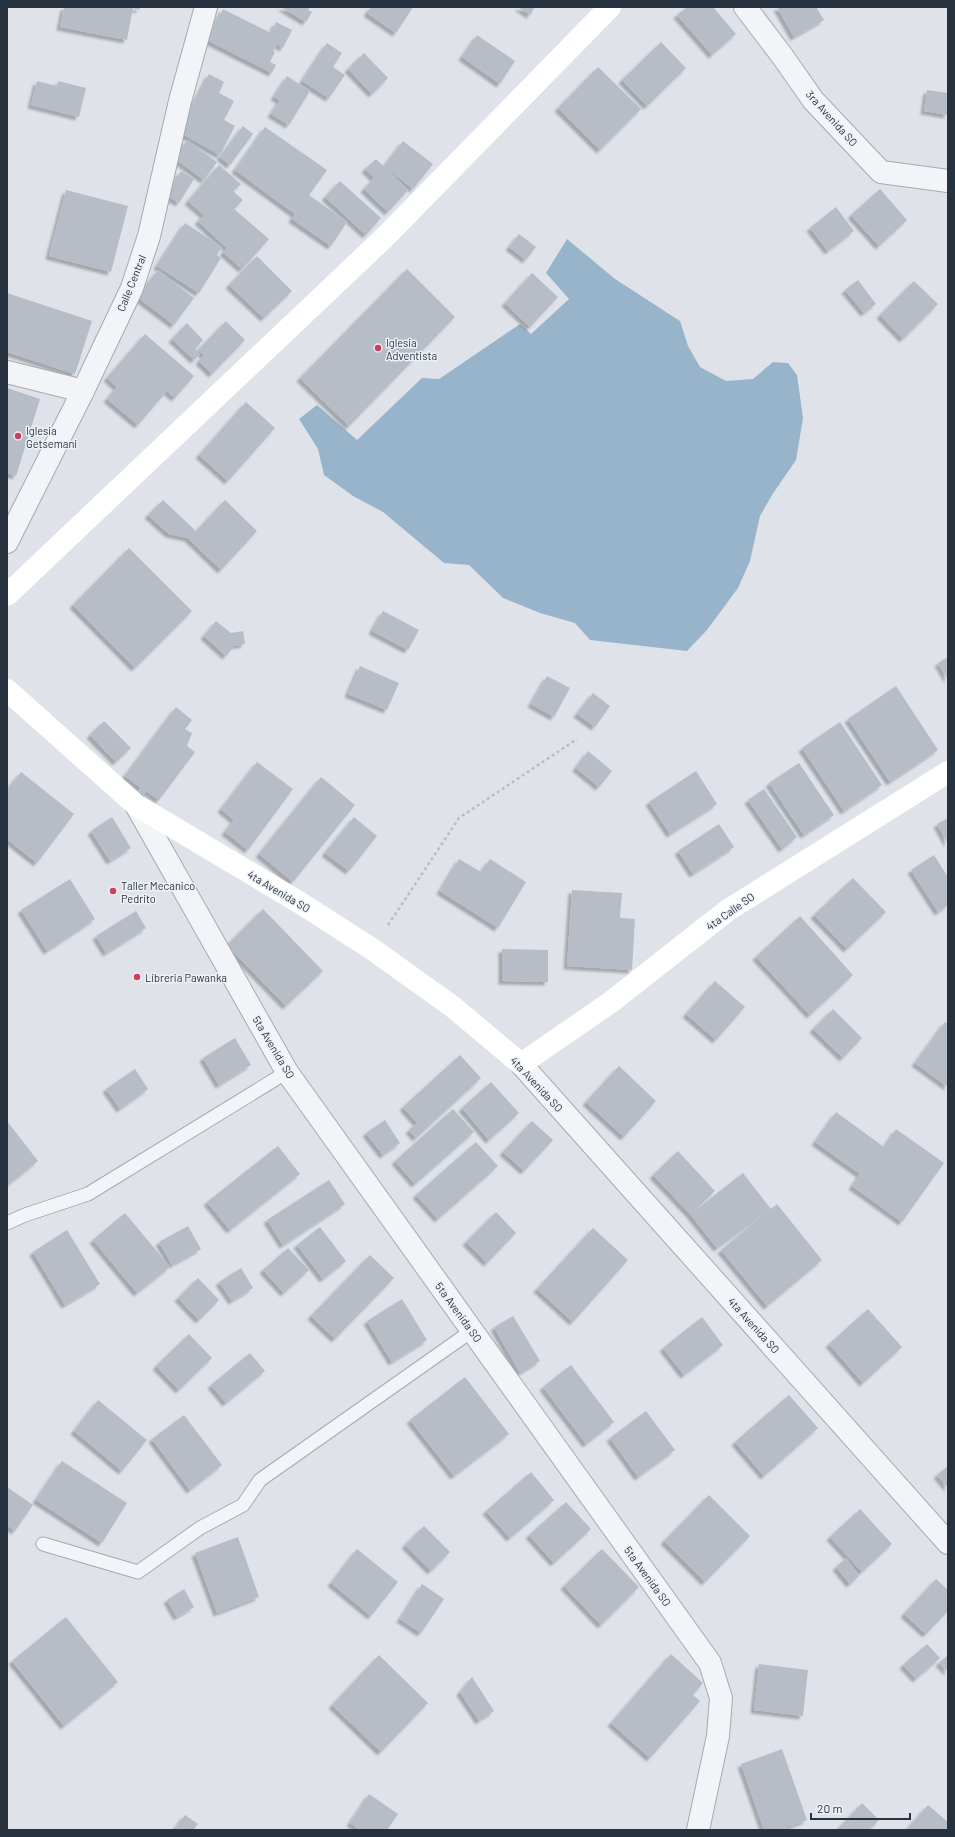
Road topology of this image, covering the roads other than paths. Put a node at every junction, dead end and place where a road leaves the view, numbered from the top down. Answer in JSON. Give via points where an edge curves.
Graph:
{"nodes":[{"id":1,"x":206,"y":7,"type":"edge"},
{"id":2,"x":610,"y":7,"type":"edge"},
{"id":3,"x":745,"y":7,"type":"edge"},
{"id":4,"x":948,"y":181,"type":"edge"},
{"id":5,"x":7,"y":372,"type":"edge"},
{"id":6,"x":83,"y":392,"type":"junction"},
{"id":7,"x":7,"y":542,"type":"edge"},
{"id":8,"x":7,"y":595,"type":"edge"},
{"id":9,"x":7,"y":690,"type":"edge"},
{"id":10,"x":948,"y":772,"type":"edge"},
{"id":11,"x":136,"y":805,"type":"junction"},
{"id":12,"x":521,"y":1064,"type":"junction"},
{"id":13,"x":287,"y":1072,"type":"junction"},
{"id":14,"x":7,"y":1223,"type":"edge"},
{"id":15,"x":473,"y":1330,"type":"junction"},
{"id":16,"x":948,"y":1543,"type":"edge"},
{"id":17,"x":42,"y":1544,"type":"dead end"},
{"id":18,"x":698,"y":1830,"type":"edge"}],
"edges":[{"from":1,"to":6,"type":"street","name":"Calle Central","via":[[180,101],[149,236],[132,288]]},
{"from":2,"to":8,"type":"street","via":[[385,237]]},
{"from":3,"to":4,"type":"street","name":"3ra Avenida SO","via":[[813,100],[881,172]]},
{"from":5,"to":6,"type":"street"},
{"from":6,"to":7,"type":"street","name":"Calle Central"},
{"from":9,"to":11,"type":"street","name":"4ta Avenida SO"},
{"from":10,"to":12,"type":"street","name":"4ta Calle SO","via":[[728,910],[611,1002]]},
{"from":11,"to":12,"type":"street","name":"4ta Avenida SO","via":[[372,949],[453,1007]]},
{"from":11,"to":13,"type":"street","name":"5ta Avenida SO"},
{"from":12,"to":16,"type":"street","name":"4ta Avenida SO"},
{"from":13,"to":14,"type":"lane","via":[[88,1194]]},
{"from":13,"to":15,"type":"street","name":"5ta Avenida SO"},
{"from":15,"to":17,"type":"lane","via":[[260,1480],[243,1505],[200,1528],[138,1572]]},
{"from":15,"to":18,"type":"street","name":"5ta Avenida SO","via":[[710,1663],[721,1698],[718,1736]]}]}
